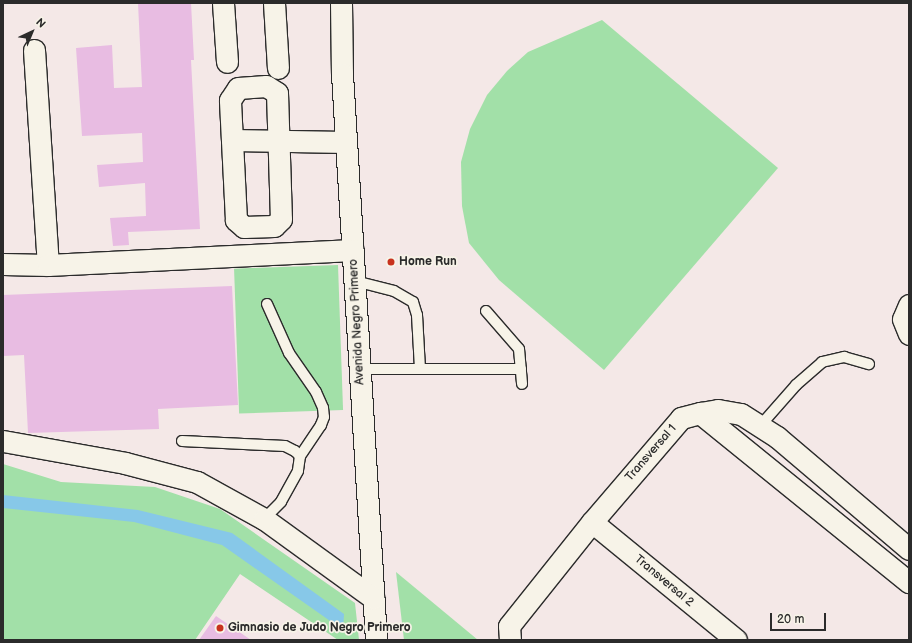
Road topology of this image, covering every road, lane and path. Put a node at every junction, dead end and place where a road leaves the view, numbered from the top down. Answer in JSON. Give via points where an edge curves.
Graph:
{"nodes":[{"id":1,"x":223,"y":3,"type":"edge"},
{"id":2,"x":274,"y":3,"type":"edge"},
{"id":3,"x":341,"y":3,"type":"edge"},
{"id":4,"x":34,"y":50,"type":"dead end"},
{"id":5,"x":228,"y":62,"type":"dead end"},
{"id":6,"x":278,"y":68,"type":"dead end"},
{"id":7,"x":232,"y":140,"type":"junction"},
{"id":8,"x":278,"y":141,"type":"junction"},
{"id":9,"x":346,"y":142,"type":"junction"},
{"id":10,"x":353,"y":250,"type":"junction"},
{"id":11,"x":3,"y":264,"type":"edge"},
{"id":12,"x":48,"y":265,"type":"junction"},
{"id":13,"x":354,"y":281,"type":"junction"},
{"id":14,"x":267,"y":304,"type":"dead end"},
{"id":15,"x":909,"y":305,"type":"edge"},
{"id":16,"x":486,"y":311,"type":"dead end"},
{"id":17,"x":909,"y":334,"type":"edge"},
{"id":18,"x":869,"y":364,"type":"dead end"},
{"id":19,"x":360,"y":369,"type":"junction"},
{"id":20,"x":420,"y":369,"type":"junction"},
{"id":21,"x":521,"y":369,"type":"junction"},
{"id":22,"x":522,"y":384,"type":"dead end"},
{"id":23,"x":700,"y":414,"type":"junction"},
{"id":24,"x":760,"y":426,"type":"junction"},
{"id":25,"x":3,"y":441,"type":"edge"},
{"id":26,"x":182,"y":441,"type":"dead end"},
{"id":27,"x":300,"y":456,"type":"junction"},
{"id":28,"x":264,"y":519,"type":"junction"},
{"id":29,"x":592,"y":522,"type":"junction"},
{"id":30,"x":909,"y":549,"type":"edge"},
{"id":31,"x":909,"y":582,"type":"edge"},
{"id":32,"x":373,"y":598,"type":"junction"},
{"id":33,"x":376,"y":640,"type":"edge"},
{"id":34,"x":510,"y":640,"type":"edge"},
{"id":35,"x":736,"y":640,"type":"edge"}],
"edges":[{"from":1,"to":5,"type":"street"},
{"from":2,"to":6,"type":"street"},
{"from":3,"to":9,"type":"street","name":"Avenida Negro Primero"},
{"from":4,"to":12,"type":"street"},
{"from":7,"to":8,"type":"street"},
{"from":7,"to":8,"type":"street","via":[[232,94],[238,88],[266,86],[277,93]]},
{"from":7,"to":8,"type":"street","via":[[236,220],[244,227],[274,226],[281,220]]},
{"from":8,"to":9,"type":"street"},
{"from":9,"to":10,"type":"street","name":"Avenida Negro Primero"},
{"from":10,"to":12,"type":"street"},
{"from":10,"to":13,"type":"street","name":"Avenida Negro Primero"},
{"from":11,"to":12,"type":"street"},
{"from":13,"to":19,"type":"street","name":"Avenida Negro Primero"},
{"from":13,"to":20,"type":"lane","via":[[394,291],[413,302],[417,315]]},
{"from":14,"to":27,"type":"lane","via":[[289,353],[316,392],[323,408],[324,417],[321,425]]},
{"from":15,"to":17,"type":"street","via":[[903,319]]},
{"from":16,"to":21,"type":"lane","via":[[519,349]]},
{"from":18,"to":24,"type":"lane","via":[[844,357],[822,362],[796,385]]},
{"from":19,"to":20,"type":"lane"},
{"from":19,"to":32,"type":"street","name":"Avenida Negro Primero"},
{"from":20,"to":21,"type":"lane"},
{"from":21,"to":22,"type":"lane"},
{"from":23,"to":24,"type":"street","name":"Transversal 1","via":[[718,410],[741,414]]},
{"from":23,"to":29,"type":"street","name":"Transversal 1","via":[[681,418]]},
{"from":23,"to":31,"type":"street"},
{"from":24,"to":30,"type":"street","name":"Transversal 1","via":[[777,437]]},
{"from":25,"to":28,"type":"street","via":[[125,463],[197,482]]},
{"from":26,"to":27,"type":"lane","via":[[285,446]]},
{"from":27,"to":28,"type":"lane","via":[[298,471],[281,502]]},
{"from":28,"to":32,"type":"street"},
{"from":29,"to":34,"type":"street","name":"Transversal 1","via":[[509,626]]},
{"from":29,"to":35,"type":"street","name":"Transversal 2"},
{"from":32,"to":33,"type":"street","name":"Avenida Negro Primero"}]}
